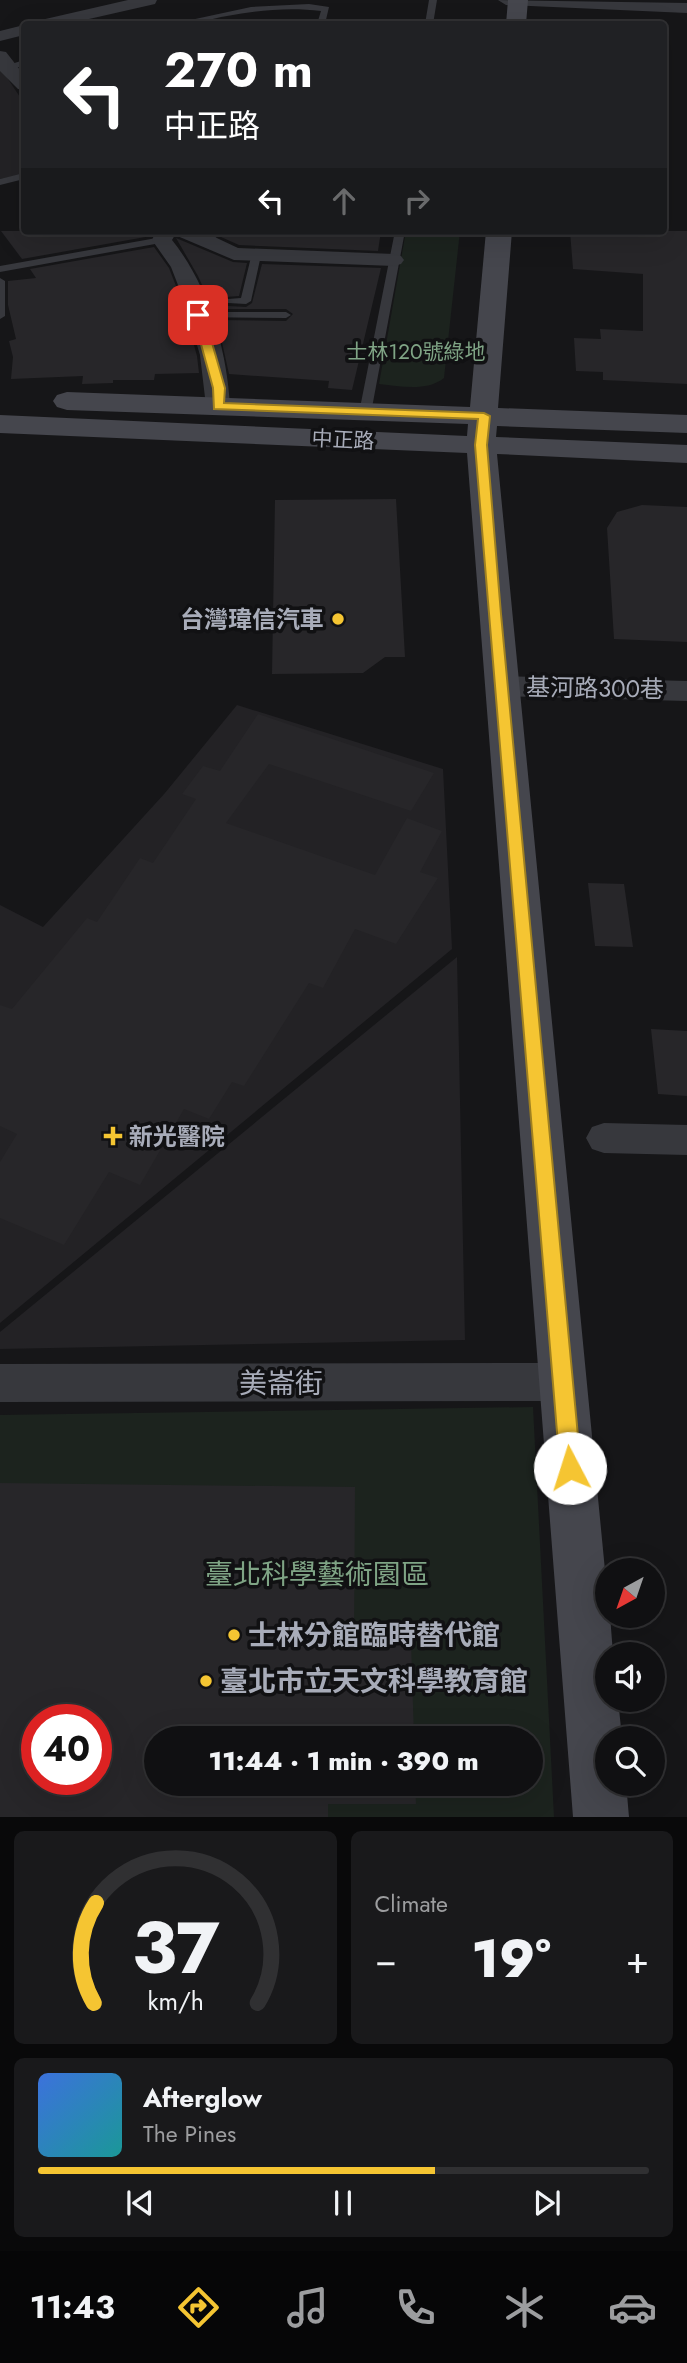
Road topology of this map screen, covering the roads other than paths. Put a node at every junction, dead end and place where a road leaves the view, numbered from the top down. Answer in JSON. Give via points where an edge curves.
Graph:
{"nodes":[{"id":1,"x":149,"y":0,"type":"edge"},
{"id":2,"x":433,"y":0,"type":"edge"},
{"id":3,"x":506,"y":0,"type":"edge"},
{"id":4,"x":518,"y":0,"type":"edge"},
{"id":5,"x":104,"y":4,"type":"edge"},
{"id":6,"x":687,"y":8,"type":"edge"},
{"id":7,"x":56,"y":21,"type":"edge"},
{"id":8,"x":126,"y":21,"type":"edge"},
{"id":9,"x":189,"y":21,"type":"edge"},
{"id":10,"x":322,"y":21,"type":"edge"},
{"id":11,"x":430,"y":21,"type":"edge"},
{"id":12,"x":516,"y":21,"type":"edge"},
{"id":13,"x":21,"y":31,"type":"edge"},
{"id":14,"x":0,"y":36,"type":"edge"},
{"id":15,"x":10,"y":62,"type":"edge"},
{"id":16,"x":21,"y":80,"type":"edge"},
{"id":17,"x":21,"y":177,"type":"edge"},
{"id":18,"x":0,"y":182,"type":"edge"},
{"id":19,"x":165,"y":235,"type":"edge"},
{"id":20,"x":170,"y":235,"type":"edge"},
{"id":21,"x":214,"y":235,"type":"edge"},
{"id":22,"x":399,"y":235,"type":"edge"},
{"id":23,"x":499,"y":235,"type":"edge"},
{"id":24,"x":256,"y":255,"type":"junction"},
{"id":25,"x":394,"y":260,"type":"junction"},
{"id":26,"x":0,"y":269,"type":"edge"},
{"id":27,"x":0,"y":281,"type":"edge"},
{"id":28,"x":1,"y":294,"type":"edge"},
{"id":29,"x":232,"y":301,"type":"dead end"},
{"id":30,"x":198,"y":315,"type":"junction"},
{"id":31,"x":286,"y":315,"type":"dead end"},
{"id":32,"x":0,"y":316,"type":"edge"},
{"id":33,"x":0,"y":398,"type":"edge"},
{"id":34,"x":218,"y":406,"type":"junction"},
{"id":35,"x":365,"y":413,"type":"junction"},
{"id":36,"x":0,"y":424,"type":"edge"},
{"id":37,"x":687,"y":424,"type":"edge"},
{"id":38,"x":483,"y":431,"type":"junction"},
{"id":39,"x":687,"y":454,"type":"edge"},
{"id":40,"x":502,"y":686,"type":"junction"},
{"id":41,"x":687,"y":691,"type":"edge"},
{"id":42,"x":604,"y":1138,"type":"dead end"},
{"id":43,"x":687,"y":1140,"type":"edge"},
{"id":44,"x":563,"y":1382,"type":"junction"},
{"id":45,"x":0,"y":1383,"type":"edge"},
{"id":46,"x":601,"y":1817,"type":"edge"}],
"edges":[{"from":1,"to":5,"type":"street"},
{"from":2,"to":11,"type":"lane"},
{"from":3,"to":4,"type":"street"},
{"from":4,"to":6,"type":"street"},
{"from":4,"to":12,"type":"street"},
{"from":5,"to":7,"type":"street"},
{"from":5,"to":8,"type":"street"},
{"from":9,"to":10,"type":"lane","via":[[236,10],[309,4],[326,9]]},
{"from":13,"to":14,"type":"street"},
{"from":15,"to":16,"type":"street"},
{"from":17,"to":18,"type":"lane"},
{"from":19,"to":26,"type":"lane"},
{"from":20,"to":30,"type":"street"},
{"from":21,"to":24,"type":"street","via":[[234,254]]},
{"from":22,"to":25,"type":"lane"},
{"from":23,"to":38,"type":"street"},
{"from":24,"to":25,"type":"street"},
{"from":24,"to":29,"type":"lane","via":[[246,301]]},
{"from":25,"to":35,"type":"lane"},
{"from":27,"to":28,"type":"lane"},
{"from":28,"to":32,"type":"lane"},
{"from":30,"to":31,"type":"lane"},
{"from":30,"to":34,"type":"street","via":[[219,388]]},
{"from":33,"to":34,"type":"street","name":"中正路"},
{"from":34,"to":35,"type":"street","name":"中正路"},
{"from":35,"to":38,"type":"street","name":"中正路"},
{"from":36,"to":38,"type":"street","name":"中正路"},
{"from":37,"to":38,"type":"street","name":"中正路"},
{"from":38,"to":39,"type":"street","name":"中正路"},
{"from":38,"to":40,"type":"street"},
{"from":40,"to":41,"type":"street","name":"基河路300巷"},
{"from":40,"to":44,"type":"street"},
{"from":42,"to":43,"type":"street"},
{"from":44,"to":45,"type":"street","name":"美崙街"},
{"from":44,"to":46,"type":"street"}]}
